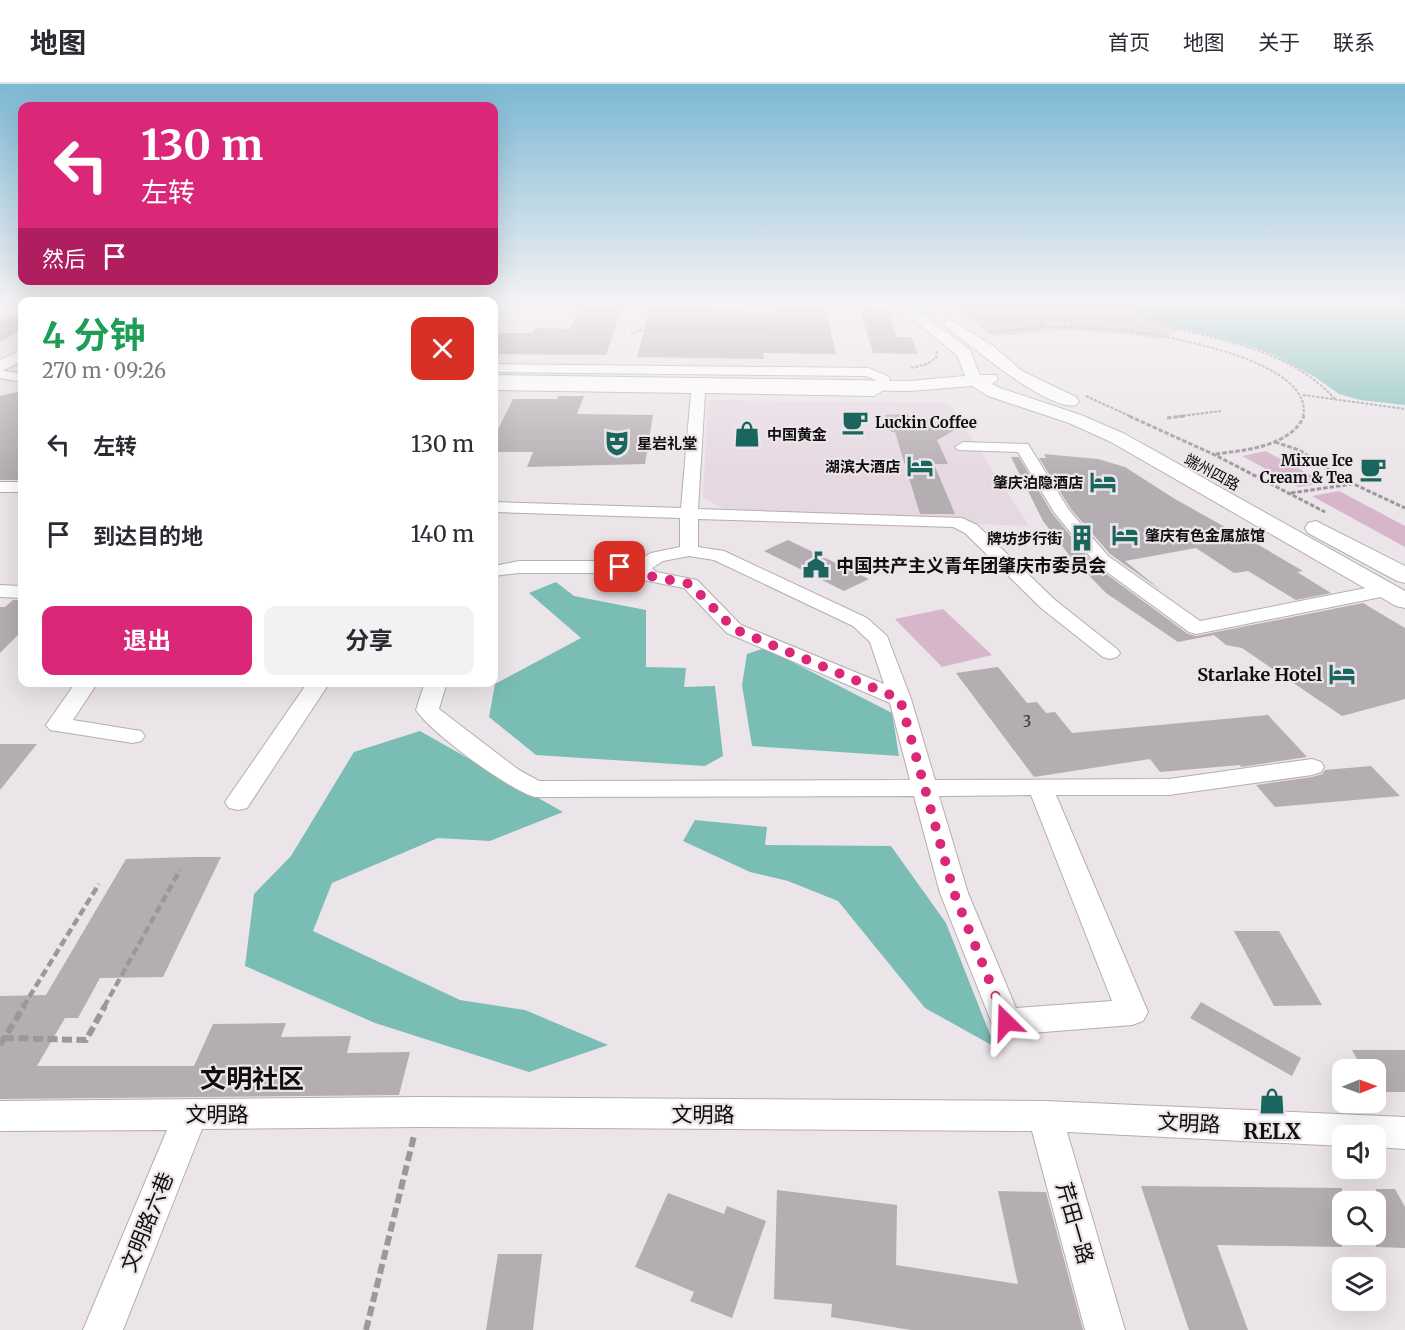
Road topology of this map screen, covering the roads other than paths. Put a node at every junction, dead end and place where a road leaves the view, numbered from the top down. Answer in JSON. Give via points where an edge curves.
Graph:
{"nodes":[{"id":1,"x":13,"y":360,"type":"edge"},
{"id":2,"x":943,"y":360,"type":"edge"},
{"id":3,"x":967,"y":360,"type":"edge"},
{"id":4,"x":1000,"y":360,"type":"edge"},
{"id":5,"x":18,"y":367,"type":"edge"},
{"id":6,"x":0,"y":368,"type":"edge"},
{"id":7,"x":498,"y":368,"type":"edge"},
{"id":8,"x":0,"y":374,"type":"edge"},
{"id":9,"x":498,"y":374,"type":"edge"},
{"id":10,"x":1016,"y":374,"type":"junction"},
{"id":11,"x":18,"y":376,"type":"edge"},
{"id":12,"x":879,"y":379,"type":"junction"},
{"id":13,"x":974,"y":379,"type":"junction"},
{"id":14,"x":498,"y":380,"type":"edge"},
{"id":15,"x":498,"y":386,"type":"edge"},
{"id":16,"x":698,"y":386,"type":"junction"},
{"id":17,"x":909,"y":386,"type":"junction"},
{"id":18,"x":1074,"y":397,"type":"junction"},
{"id":19,"x":1043,"y":408,"type":"junction"},
{"id":20,"x":963,"y":447,"type":"dead end"},
{"id":21,"x":0,"y":487,"type":"edge"},
{"id":22,"x":18,"y":487,"type":"edge"},
{"id":23,"x":498,"y":511,"type":"edge"},
{"id":24,"x":689,"y":513,"type":"junction"},
{"id":25,"x":689,"y":551,"type":"junction"},
{"id":26,"x":641,"y":567,"type":"junction"},
{"id":27,"x":498,"y":570,"type":"edge"},
{"id":28,"x":1405,"y":576,"type":"edge"},
{"id":29,"x":1386,"y":590,"type":"junction"},
{"id":30,"x":1405,"y":600,"type":"edge"},
{"id":31,"x":1110,"y":653,"type":"dead end"},
{"id":32,"x":84,"y":687,"type":"edge"},
{"id":33,"x":316,"y":687,"type":"edge"},
{"id":34,"x":434,"y":687,"type":"edge"},
{"id":35,"x":900,"y":699,"type":"junction"},
{"id":36,"x":133,"y":736,"type":"dead end"},
{"id":37,"x":1312,"y":767,"type":"dead end"},
{"id":38,"x":924,"y":786,"type":"junction"},
{"id":39,"x":1040,"y":787,"type":"junction"},
{"id":40,"x":238,"y":802,"type":"dead end"},
{"id":41,"x":191,"y":1114,"type":"junction"},
{"id":42,"x":0,"y":1116,"type":"edge"},
{"id":43,"x":1045,"y":1116,"type":"junction"},
{"id":44,"x":1405,"y":1134,"type":"edge"},
{"id":45,"x":103,"y":1330,"type":"edge"},
{"id":46,"x":1105,"y":1330,"type":"edge"}],
"edges":[{"from":1,"to":6,"type":"main road"},
{"from":2,"to":12,"type":"main road"},
{"from":3,"to":13,"type":"main road"},
{"from":4,"to":10,"type":"main road","name":"端州四路"},
{"from":5,"to":6,"type":"main road"},
{"from":7,"to":12,"type":"street"},
{"from":8,"to":11,"type":"main road"},
{"from":9,"to":12,"type":"main road"},
{"from":10,"to":13,"type":"main road"},
{"from":10,"to":18,"type":"main road","name":"端州四路"},
{"from":12,"to":13,"type":"main road"},
{"from":12,"to":16,"type":"main road"},
{"from":12,"to":17,"type":"main road"},
{"from":13,"to":17,"type":"main road"},
{"from":13,"to":19,"type":"main road","via":[[994,392]]},
{"from":14,"to":16,"type":"main road"},
{"from":15,"to":16,"type":"street"},
{"from":16,"to":24,"type":"street"},
{"from":17,"to":19,"type":"main road"},
{"from":18,"to":19,"type":"main road","via":[[1043,399],[1039,402]]},
{"from":18,"to":28,"type":"main road","name":"端州四路"},
{"from":19,"to":29,"type":"main road","name":"端州四路","via":[[1118,438]]},
{"from":20,"to":29,"type":"street","via":[[1023,447],[1062,512],[1102,560],[1196,628]]},
{"from":21,"to":22,"type":"street"},
{"from":23,"to":24,"type":"street"},
{"from":24,"to":25,"type":"street"},
{"from":24,"to":31,"type":"street","via":[[956,522],[971,529],[1048,604]]},
{"from":25,"to":26,"type":"street","via":[[657,557]]},
{"from":25,"to":35,"type":"street","via":[[718,555],[860,622],[880,640]]},
{"from":26,"to":27,"type":"street"},
{"from":26,"to":35,"type":"street","via":[[650,576],[690,584],[734,629]]},
{"from":29,"to":30,"type":"main road","name":"端州四路"},
{"from":32,"to":36,"type":"street","via":[[58,725]]},
{"from":33,"to":40,"type":"street"},
{"from":34,"to":38,"type":"street","via":[[427,710],[510,776],[534,789]]},
{"from":35,"to":38,"type":"street"},
{"from":37,"to":39,"type":"street","via":[[1169,787]]},
{"from":38,"to":39,"type":"street"},
{"from":38,"to":39,"type":"street","via":[[954,893],[1006,1022],[1132,1012]]},
{"from":41,"to":42,"type":"street","name":"文明路"},
{"from":41,"to":43,"type":"street","name":"文明路"},
{"from":41,"to":45,"type":"street","name":"文明路六巷"},
{"from":43,"to":44,"type":"street","name":"文明路"},
{"from":43,"to":46,"type":"street","name":"芹田一路"}]}
